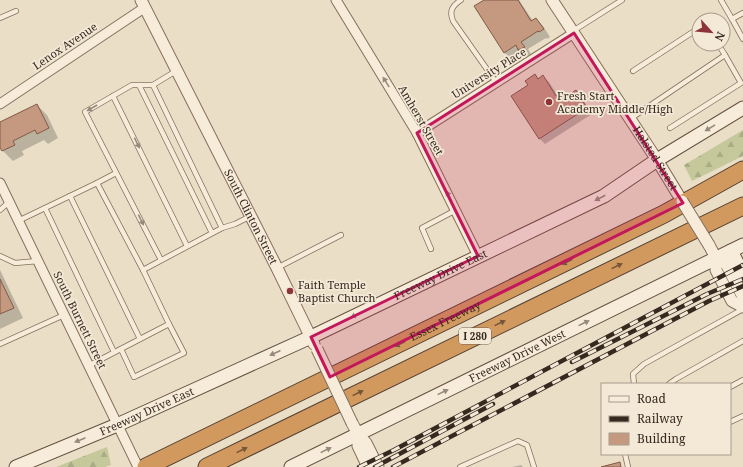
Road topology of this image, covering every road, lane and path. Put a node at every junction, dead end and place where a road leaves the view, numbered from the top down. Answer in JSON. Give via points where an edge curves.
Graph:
{"nodes":[{"id":1,"x":336,"y":0,"type":"edge"},
{"id":2,"x":461,"y":0,"type":"edge"},
{"id":3,"x":552,"y":0,"type":"edge"},
{"id":4,"x":622,"y":0,"type":"edge"},
{"id":5,"x":721,"y":0,"type":"edge"},
{"id":6,"x":142,"y":4,"type":"edge"},
{"id":7,"x":16,"y":11,"type":"dead end"},
{"id":8,"x":743,"y":13,"type":"edge"},
{"id":9,"x":0,"y":18,"type":"edge"},
{"id":10,"x":732,"y":19,"type":"junction"},
{"id":11,"x":573,"y":32,"type":"junction"},
{"id":12,"x":691,"y":33,"type":"edge"},
{"id":13,"x":743,"y":38,"type":"edge"},
{"id":14,"x":723,"y":52,"type":"edge"},
{"id":15,"x":725,"y":55,"type":"junction"},
{"id":16,"x":176,"y":71,"type":"junction"},
{"id":17,"x":633,"y":71,"type":"dead end"},
{"id":18,"x":496,"y":82,"type":"junction"},
{"id":19,"x":139,"y":85,"type":"junction"},
{"id":20,"x":153,"y":85,"type":"junction"},
{"id":21,"x":113,"y":96,"type":"junction"},
{"id":22,"x":0,"y":104,"type":"edge"},
{"id":23,"x":743,"y":108,"type":"edge"},
{"id":24,"x":630,"y":119,"type":"junction"},
{"id":25,"x":670,"y":128,"type":"dead end"},
{"id":26,"x":417,"y":133,"type":"junction"},
{"id":27,"x":657,"y":160,"type":"junction"},
{"id":28,"x":743,"y":170,"type":"edge"},
{"id":29,"x":116,"y":173,"type":"junction"},
{"id":30,"x":0,"y":183,"type":"edge"},
{"id":31,"x":97,"y":183,"type":"junction"},
{"id":32,"x":70,"y":196,"type":"junction"},
{"id":33,"x":9,"y":202,"type":"junction"},
{"id":34,"x":743,"y":206,"type":"edge"},
{"id":35,"x":45,"y":208,"type":"junction"},
{"id":36,"x":0,"y":210,"type":"edge"},
{"id":37,"x":456,"y":210,"type":"junction"},
{"id":38,"x":251,"y":216,"type":"junction"},
{"id":39,"x":18,"y":221,"type":"junction"},
{"id":40,"x":222,"y":228,"type":"junction"},
{"id":41,"x":212,"y":233,"type":"junction"},
{"id":42,"x":341,"y":235,"type":"dead end"},
{"id":43,"x":743,"y":245,"type":"edge"},
{"id":44,"x":187,"y":246,"type":"junction"},
{"id":45,"x":431,"y":249,"type":"dead end"},
{"id":46,"x":731,"y":251,"type":"junction"},
{"id":47,"x":0,"y":256,"type":"edge"},
{"id":48,"x":478,"y":256,"type":"junction"},
{"id":49,"x":716,"y":258,"type":"junction"},
{"id":50,"x":161,"y":260,"type":"junction"},
{"id":51,"x":38,"y":261,"type":"junction"},
{"id":52,"x":277,"y":268,"type":"junction"},
{"id":53,"x":143,"y":270,"type":"junction"},
{"id":54,"x":743,"y":274,"type":"edge"},
{"id":55,"x":743,"y":296,"type":"edge"},
{"id":56,"x":743,"y":308,"type":"edge"},
{"id":57,"x":64,"y":315,"type":"junction"},
{"id":58,"x":169,"y":324,"type":"junction"},
{"id":59,"x":311,"y":337,"type":"junction"},
{"id":60,"x":140,"y":339,"type":"junction"},
{"id":61,"x":743,"y":341,"type":"edge"},
{"id":62,"x":0,"y":344,"type":"edge"},
{"id":63,"x":121,"y":349,"type":"junction"},
{"id":64,"x":114,"y":352,"type":"junction"},
{"id":65,"x":88,"y":366,"type":"junction"},
{"id":66,"x":743,"y":380,"type":"edge"},
{"id":67,"x":634,"y":383,"type":"edge"},
{"id":68,"x":671,"y":383,"type":"edge"},
{"id":69,"x":731,"y":386,"type":"edge"},
{"id":70,"x":743,"y":416,"type":"edge"},
{"id":71,"x":731,"y":422,"type":"edge"},
{"id":72,"x":117,"y":425,"type":"junction"},
{"id":73,"x":355,"y":429,"type":"junction"},
{"id":74,"x":624,"y":455,"type":"edge"},
{"id":75,"x":16,"y":467,"type":"edge"},
{"id":76,"x":138,"y":467,"type":"edge"},
{"id":77,"x":146,"y":467,"type":"edge"},
{"id":78,"x":207,"y":467,"type":"edge"},
{"id":79,"x":291,"y":467,"type":"edge"},
{"id":80,"x":368,"y":467,"type":"edge"},
{"id":81,"x":378,"y":467,"type":"edge"},
{"id":82,"x":460,"y":467,"type":"edge"},
{"id":83,"x":534,"y":467,"type":"edge"},
{"id":84,"x":628,"y":467,"type":"edge"}],
"edges":[{"from":26,"to":1,"type":"street","name":"Amherst Street","one_way":true},
{"from":2,"to":18,"type":"lane","via":[[451,14]]},
{"from":3,"to":11,"type":"street","name":"Halsted Street"},
{"from":4,"to":11,"type":"lane"},
{"from":5,"to":10,"type":"lane"},
{"from":6,"to":16,"type":"street","name":"South Clinton Street"},
{"from":6,"to":22,"type":"street","name":"Lenox Avenue"},
{"from":7,"to":9,"type":"lane"},
{"from":8,"to":10,"type":"lane"},
{"from":10,"to":13,"type":"lane"},
{"from":11,"to":18,"type":"street","name":"University Place"},
{"from":11,"to":24,"type":"street","name":"Halsted Street"},
{"from":12,"to":17,"type":"lane"},
{"from":14,"to":15,"type":"lane"},
{"from":15,"to":24,"type":"lane"},
{"from":15,"to":25,"type":"lane","via":[[741,83]]},
{"from":16,"to":20,"type":"lane"},
{"from":16,"to":38,"type":"street","name":"South Clinton Street"},
{"from":18,"to":26,"type":"street","name":"University Place"},
{"from":19,"to":20,"type":"lane"},
{"from":19,"to":21,"type":"lane","via":[[132,85]]},
{"from":19,"to":41,"type":"lane"},
{"from":20,"to":40,"type":"lane"},
{"from":21,"to":29,"type":"lane","one_way":true,"via":[[85,112]]},
{"from":21,"to":44,"type":"lane","one_way":true},
{"from":23,"to":27,"type":"main road","name":"Freeway Drive East","one_way":true},
{"from":24,"to":27,"type":"street","name":"Halsted Street"},
{"from":37,"to":26,"type":"street","name":"Amherst Street","one_way":true},
{"from":27,"to":48,"type":"main road","name":"Freeway Drive East","one_way":true,"via":[[604,196]]},
{"from":27,"to":49,"type":"street","name":"Halsted Street","bridge":true},
{"from":28,"to":77,"type":"highway","name":"Essex Freeway","number":"I 280","one_way":true,"via":[[664,214]]},
{"from":29,"to":31,"type":"lane"},
{"from":29,"to":50,"type":"lane","one_way":true},
{"from":30,"to":33,"type":"street","name":"South Burnett Street"},
{"from":31,"to":32,"type":"lane"},
{"from":31,"to":53,"type":"lane"},
{"from":32,"to":35,"type":"lane"},
{"from":32,"to":60,"type":"lane"},
{"from":33,"to":36,"type":"lane"},
{"from":33,"to":39,"type":"street","name":"South Burnett Street"},
{"from":78,"to":34,"type":"highway","number":"I 280","one_way":true},
{"from":35,"to":39,"type":"lane"},
{"from":35,"to":64,"type":"lane"},
{"from":37,"to":45,"type":"lane","via":[[422,228]]},
{"from":37,"to":48,"type":"street","name":"Amherst Street"},
{"from":38,"to":40,"type":"lane"},
{"from":38,"to":52,"type":"street","name":"South Clinton Street"},
{"from":39,"to":51,"type":"street","name":"South Burnett Street"},
{"from":40,"to":41,"type":"lane"},
{"from":41,"to":44,"type":"lane"},
{"from":42,"to":52,"type":"lane"},
{"from":43,"to":46,"type":"main road","name":"Freeway Drive West"},
{"from":44,"to":50,"type":"lane"},
{"from":46,"to":49,"type":"main road","name":"Freeway Drive West"},
{"from":46,"to":54,"type":"main road"},
{"from":47,"to":51,"type":"lane","via":[[15,263]]},
{"from":48,"to":59,"type":"main road","name":"Freeway Drive East","one_way":true},
{"from":49,"to":55,"type":"street","name":"Halsted Street","via":[[726,264]]},
{"from":49,"to":56,"type":"street","name":"Halsted Street","via":[[716,270],[732,301]]},
{"from":73,"to":49,"type":"main road","name":"Freeway Drive West","one_way":true},
{"from":50,"to":53,"type":"lane"},
{"from":51,"to":57,"type":"street","name":"South Burnett Street"},
{"from":52,"to":59,"type":"street","name":"South Clinton Street"},
{"from":53,"to":58,"type":"lane"},
{"from":56,"to":67,"type":"lane","via":[[644,364],[633,374]]},
{"from":57,"to":62,"type":"lane"},
{"from":57,"to":65,"type":"street","name":"South Burnett Street"},
{"from":58,"to":60,"type":"lane"},
{"from":58,"to":63,"type":"lane","via":[[184,352],[134,377]]},
{"from":59,"to":72,"type":"main road","name":"Freeway Drive East","one_way":true},
{"from":59,"to":73,"type":"street","name":"South Clinton Street","bridge":true},
{"from":60,"to":63,"type":"lane"},
{"from":61,"to":68,"type":"lane"},
{"from":63,"to":64,"type":"lane"},
{"from":64,"to":65,"type":"lane"},
{"from":65,"to":72,"type":"street","name":"South Burnett Street"},
{"from":66,"to":69,"type":"lane"},
{"from":70,"to":71,"type":"lane"},
{"from":72,"to":75,"type":"main road","name":"Freeway Drive East","one_way":true},
{"from":72,"to":76,"type":"street","name":"South Burnett Street"},
{"from":79,"to":73,"type":"main road","name":"Freeway Drive West","one_way":true},
{"from":73,"to":80,"type":"street","name":"South Clinton Street","via":[[358,446]]},
{"from":73,"to":81,"type":"street","name":"South Clinton Street","via":[[366,443]]},
{"from":74,"to":84,"type":"lane"},
{"from":82,"to":83,"type":"lane","via":[[518,441],[527,445]]}]}
